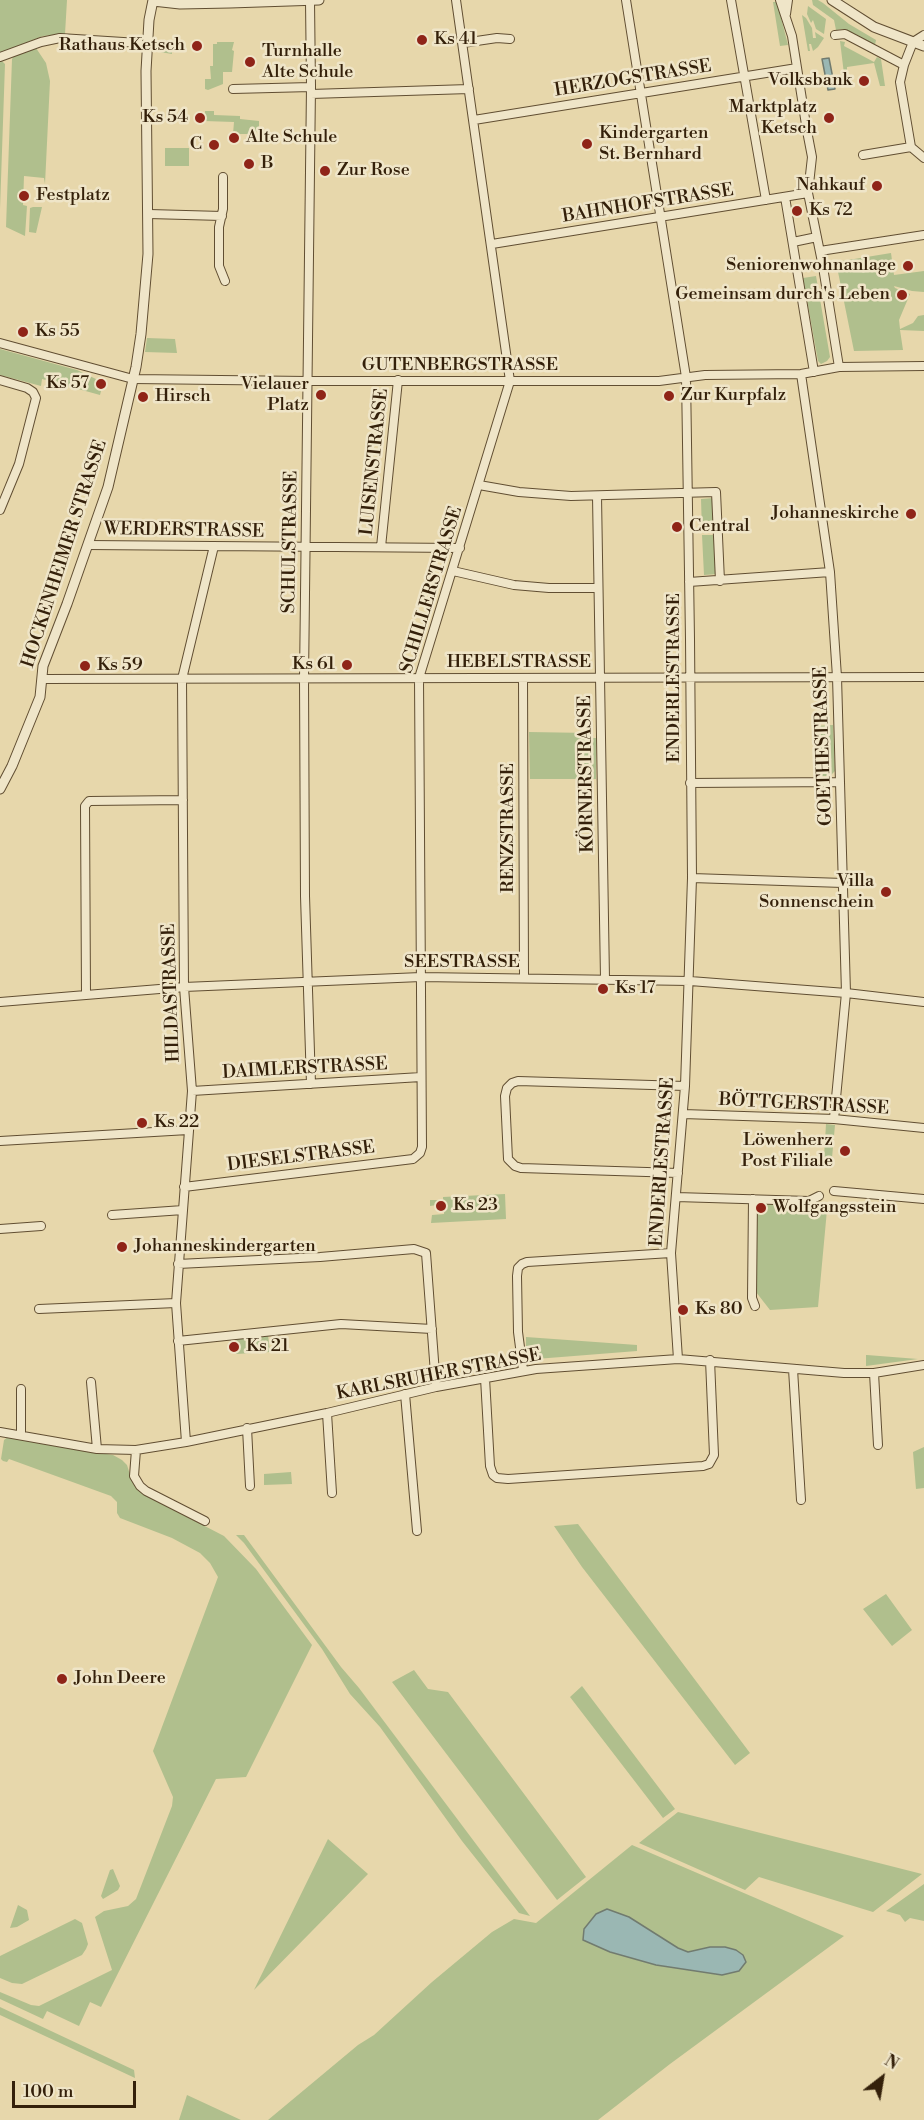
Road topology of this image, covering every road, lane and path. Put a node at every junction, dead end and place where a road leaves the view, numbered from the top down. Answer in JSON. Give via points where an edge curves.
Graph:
{"nodes":[{"id":1,"x":319,"y":0,"type":"edge"},
{"id":2,"x":456,"y":0,"type":"edge"},
{"id":3,"x":627,"y":0,"type":"edge"},
{"id":4,"x":731,"y":0,"type":"edge"},
{"id":5,"x":780,"y":0,"type":"edge"},
{"id":6,"x":788,"y":0,"type":"edge"},
{"id":7,"x":826,"y":0,"type":"edge"},
{"id":8,"x":832,"y":0,"type":"edge"},
{"id":9,"x":153,"y":1,"type":"edge"},
{"id":10,"x":310,"y":1,"type":"edge"},
{"id":11,"x":841,"y":7,"type":"junction"},
{"id":12,"x":786,"y":16,"type":"junction"},
{"id":13,"x":835,"y":35,"type":"dead end"},
{"id":14,"x":924,"y":35,"type":"edge"},
{"id":15,"x":510,"y":39,"type":"dead end"},
{"id":16,"x":913,"y":42,"type":"junction"},
{"id":17,"x":139,"y":43,"type":"dead end"},
{"id":18,"x":463,"y":43,"type":"junction"},
{"id":19,"x":924,"y":46,"type":"edge"},
{"id":20,"x":0,"y":57,"type":"edge"},
{"id":21,"x":904,"y":64,"type":"junction"},
{"id":22,"x":797,"y":68,"type":"junction"},
{"id":23,"x":744,"y":77,"type":"junction"},
{"id":24,"x":233,"y":89,"type":"dead end"},
{"id":25,"x":469,"y":89,"type":"junction"},
{"id":26,"x":311,"y":91,"type":"junction"},
{"id":27,"x":641,"y":93,"type":"junction"},
{"id":28,"x":474,"y":120,"type":"junction"},
{"id":29,"x":911,"y":147,"type":"junction"},
{"id":30,"x":863,"y":155,"type":"dead end"},
{"id":31,"x":924,"y":158,"type":"edge"},
{"id":32,"x":224,"y":177,"type":"dead end"},
{"id":33,"x":808,"y":193,"type":"junction"},
{"id":34,"x":785,"y":197,"type":"junction"},
{"id":35,"x":766,"y":200,"type":"junction"},
{"id":36,"x":149,"y":214,"type":"junction"},
{"id":37,"x":222,"y":216,"type":"junction"},
{"id":38,"x":660,"y":217,"type":"junction"},
{"id":39,"x":924,"y":235,"type":"edge"},
{"id":40,"x":817,"y":237,"type":"junction"},
{"id":41,"x":793,"y":242,"type":"junction"},
{"id":42,"x":492,"y":244,"type":"junction"},
{"id":43,"x":820,"y":251,"type":"junction"},
{"id":44,"x":225,"y":281,"type":"dead end"},
{"id":45,"x":0,"y":343,"type":"edge"},
{"id":46,"x":924,"y":366,"type":"edge"},
{"id":47,"x":839,"y":367,"type":"junction"},
{"id":48,"x":814,"y":372,"type":"junction"},
{"id":49,"x":801,"y":374,"type":"junction"},
{"id":50,"x":686,"y":377,"type":"junction"},
{"id":51,"x":133,"y":379,"type":"junction"},
{"id":52,"x":0,"y":380,"type":"edge"},
{"id":53,"x":398,"y":380,"type":"junction"},
{"id":54,"x":307,"y":381,"type":"junction"},
{"id":55,"x":510,"y":381,"type":"junction"},
{"id":56,"x":479,"y":485,"type":"junction"},
{"id":57,"x":687,"y":493,"type":"junction"},
{"id":58,"x":597,"y":496,"type":"junction"},
{"id":59,"x":0,"y":510,"type":"edge"},
{"id":60,"x":88,"y":545,"type":"junction"},
{"id":61,"x":214,"y":546,"type":"junction"},
{"id":62,"x":381,"y":547,"type":"junction"},
{"id":63,"x":306,"y":548,"type":"junction"},
{"id":64,"x":459,"y":548,"type":"junction"},
{"id":65,"x":453,"y":571,"type":"junction"},
{"id":66,"x":830,"y":572,"type":"junction"},
{"id":67,"x":720,"y":581,"type":"junction"},
{"id":68,"x":689,"y":582,"type":"junction"},
{"id":69,"x":598,"y":588,"type":"junction"},
{"id":70,"x":837,"y":677,"type":"junction"},
{"id":71,"x":924,"y":677,"type":"edge"},
{"id":72,"x":419,"y":678,"type":"junction"},
{"id":73,"x":600,"y":678,"type":"junction"},
{"id":74,"x":690,"y":678,"type":"junction"},
{"id":75,"x":182,"y":679,"type":"junction"},
{"id":76,"x":304,"y":679,"type":"junction"},
{"id":77,"x":523,"y":679,"type":"junction"},
{"id":78,"x":42,"y":680,"type":"junction"},
{"id":79,"x":840,"y":782,"type":"junction"},
{"id":80,"x":690,"y":783,"type":"junction"},
{"id":81,"x":0,"y":789,"type":"edge"},
{"id":82,"x":183,"y":800,"type":"junction"},
{"id":83,"x":692,"y":878,"type":"junction"},
{"id":84,"x":843,"y":883,"type":"junction"},
{"id":85,"x":421,"y":977,"type":"junction"},
{"id":86,"x":524,"y":978,"type":"junction"},
{"id":87,"x":605,"y":979,"type":"junction"},
{"id":88,"x":307,"y":981,"type":"junction"},
{"id":89,"x":690,"y":981,"type":"junction"},
{"id":90,"x":184,"y":987,"type":"junction"},
{"id":91,"x":846,"y":993,"type":"junction"},
{"id":92,"x":86,"y":995,"type":"junction"},
{"id":93,"x":0,"y":1002,"type":"edge"},
{"id":94,"x":924,"y":1002,"type":"edge"},
{"id":95,"x":420,"y":1077,"type":"junction"},
{"id":96,"x":311,"y":1084,"type":"junction"},
{"id":97,"x":685,"y":1086,"type":"junction"},
{"id":98,"x":192,"y":1091,"type":"junction"},
{"id":99,"x":683,"y":1114,"type":"junction"},
{"id":100,"x":834,"y":1119,"type":"junction"},
{"id":101,"x":924,"y":1128,"type":"edge"},
{"id":102,"x":188,"y":1130,"type":"junction"},
{"id":103,"x":0,"y":1142,"type":"edge"},
{"id":104,"x":420,"y":1153,"type":"joint"},
{"id":105,"x":678,"y":1173,"type":"junction"},
{"id":106,"x":184,"y":1187,"type":"junction"},
{"id":107,"x":834,"y":1191,"type":"dead end"},
{"id":108,"x":819,"y":1196,"type":"dead end"},
{"id":109,"x":676,"y":1197,"type":"junction"},
{"id":110,"x":753,"y":1199,"type":"junction"},
{"id":111,"x":924,"y":1199,"type":"edge"},
{"id":112,"x":183,"y":1210,"type":"junction"},
{"id":113,"x":112,"y":1215,"type":"dead end"},
{"id":114,"x":41,"y":1226,"type":"dead end"},
{"id":115,"x":0,"y":1229,"type":"edge"},
{"id":116,"x":670,"y":1253,"type":"junction"},
{"id":117,"x":178,"y":1264,"type":"junction"},
{"id":118,"x":176,"y":1303,"type":"junction"},
{"id":119,"x":755,"y":1306,"type":"dead end"},
{"id":120,"x":39,"y":1310,"type":"dead end"},
{"id":121,"x":432,"y":1329,"type":"junction"},
{"id":122,"x":178,"y":1341,"type":"junction"},
{"id":123,"x":678,"y":1359,"type":"junction"},
{"id":124,"x":710,"y":1360,"type":"junction"},
{"id":125,"x":924,"y":1365,"type":"edge"},
{"id":126,"x":793,"y":1369,"type":"junction"},
{"id":127,"x":523,"y":1370,"type":"junction"},
{"id":128,"x":874,"y":1373,"type":"junction"},
{"id":129,"x":485,"y":1378,"type":"junction"},
{"id":130,"x":91,"y":1382,"type":"dead end"},
{"id":131,"x":436,"y":1387,"type":"junction"},
{"id":132,"x":21,"y":1389,"type":"dead end"},
{"id":133,"x":405,"y":1394,"type":"junction"},
{"id":134,"x":327,"y":1413,"type":"junction"},
{"id":135,"x":247,"y":1428,"type":"junction"},
{"id":136,"x":0,"y":1432,"type":"edge"},
{"id":137,"x":21,"y":1435,"type":"junction"},
{"id":138,"x":186,"y":1442,"type":"junction"},
{"id":139,"x":878,"y":1445,"type":"dead end"},
{"id":140,"x":97,"y":1449,"type":"junction"},
{"id":141,"x":136,"y":1450,"type":"junction"},
{"id":142,"x":250,"y":1486,"type":"dead end"},
{"id":143,"x":332,"y":1493,"type":"dead end"},
{"id":144,"x":801,"y":1500,"type":"dead end"},
{"id":145,"x":205,"y":1521,"type":"dead end"},
{"id":146,"x":417,"y":1531,"type":"dead end"}],
"edges":[{"from":1,"to":10,"type":"street"},
{"from":2,"to":18,"type":"street","name":"SCHILLERSTRASSE"},
{"from":3,"to":27,"type":"street","name":"ENDERLESTRASSE"},
{"from":4,"to":23,"type":"street"},
{"from":5,"to":12,"type":"street"},
{"from":6,"to":12,"type":"street"},
{"from":7,"to":11,"type":"street"},
{"from":8,"to":11,"type":"street"},
{"from":9,"to":10,"type":"street"},
{"from":9,"to":36,"type":"street","name":"HOCKENHEIMER STRASSE","via":[[146,71]]},
{"from":10,"to":26,"type":"street","name":"SCHULSTRASSE"},
{"from":11,"to":16,"type":"street","via":[[874,27]]},
{"from":12,"to":22,"type":"street"},
{"from":13,"to":21,"type":"street","via":[[845,34]]},
{"from":14,"to":16,"type":"street"},
{"from":15,"to":18,"type":"street"},
{"from":16,"to":19,"type":"street"},
{"from":16,"to":21,"type":"street"},
{"from":17,"to":20,"type":"street","via":[[60,38]]},
{"from":18,"to":25,"type":"street","name":"SCHILLERSTRASSE"},
{"from":21,"to":29,"type":"street","via":[[900,82]]},
{"from":22,"to":23,"type":"street","name":"HERZOGSTRASSE"},
{"from":22,"to":33,"type":"street","via":[[812,157]]},
{"from":23,"to":27,"type":"street","name":"HERZOGSTRASSE"},
{"from":23,"to":35,"type":"street"},
{"from":24,"to":26,"type":"street"},
{"from":25,"to":26,"type":"street"},
{"from":25,"to":28,"type":"street","name":"SCHILLERSTRASSE"},
{"from":26,"to":54,"type":"street","name":"SCHULSTRASSE"},
{"from":27,"to":28,"type":"street","name":"HERZOGSTRASSE"},
{"from":27,"to":38,"type":"street","name":"ENDERLESTRASSE"},
{"from":28,"to":42,"type":"street","name":"SCHILLERSTRASSE"},
{"from":29,"to":30,"type":"street"},
{"from":29,"to":31,"type":"street"},
{"from":32,"to":37,"type":"street"},
{"from":33,"to":34,"type":"street","name":"BAHNHOFSTRASSE"},
{"from":33,"to":40,"type":"street"},
{"from":34,"to":35,"type":"street","name":"BAHNHOFSTRASSE"},
{"from":34,"to":41,"type":"street"},
{"from":35,"to":38,"type":"street","name":"BAHNHOFSTRASSE"},
{"from":36,"to":37,"type":"street"},
{"from":36,"to":51,"type":"street","name":"HOCKENHEIMER STRASSE","via":[[146,285]]},
{"from":37,"to":44,"type":"street","via":[[219,266]]},
{"from":38,"to":42,"type":"street","name":"BAHNHOFSTRASSE"},
{"from":38,"to":50,"type":"street","name":"ENDERLESTRASSE"},
{"from":39,"to":43,"type":"street"},
{"from":40,"to":41,"type":"street"},
{"from":40,"to":43,"type":"street"},
{"from":41,"to":48,"type":"street"},
{"from":42,"to":55,"type":"street","name":"SCHILLERSTRASSE"},
{"from":43,"to":47,"type":"street"},
{"from":45,"to":51,"type":"street","name":"GUTENBERGSTRASSE"},
{"from":46,"to":47,"type":"street","name":"GUTENBERGSTRASSE"},
{"from":47,"to":48,"type":"street","name":"GUTENBERGSTRASSE"},
{"from":48,"to":49,"type":"street","name":"GUTENBERGSTRASSE"},
{"from":49,"to":50,"type":"street","name":"GUTENBERGSTRASSE"},
{"from":49,"to":66,"type":"street","name":"GOETHESTRASSE"},
{"from":50,"to":55,"type":"street","name":"GUTENBERGSTRASSE","via":[[659,381]]},
{"from":50,"to":57,"type":"street","name":"ENDERLESTRASSE"},
{"from":51,"to":54,"type":"street","name":"GUTENBERGSTRASSE"},
{"from":51,"to":60,"type":"street","name":"HOCKENHEIMER STRASSE","via":[[108,487]]},
{"from":52,"to":59,"type":"street","via":[[27,388],[36,398],[16,475]]},
{"from":53,"to":54,"type":"street","name":"GUTENBERGSTRASSE"},
{"from":53,"to":55,"type":"street","name":"GUTENBERGSTRASSE"},
{"from":53,"to":62,"type":"street","name":"LUISENSTRASSE"},
{"from":54,"to":63,"type":"street","name":"SCHULSTRASSE"},
{"from":55,"to":56,"type":"street","name":"SCHILLERSTRASSE"},
{"from":56,"to":58,"type":"street","via":[[519,492]]},
{"from":56,"to":64,"type":"street","name":"SCHILLERSTRASSE"},
{"from":57,"to":58,"type":"street"},
{"from":57,"to":67,"type":"street","via":[[716,492]]},
{"from":57,"to":68,"type":"street","name":"ENDERLESTRASSE"},
{"from":58,"to":69,"type":"street","name":"KÖRNERSTRASSE"},
{"from":60,"to":61,"type":"street","name":"WERDERSTRASSE"},
{"from":60,"to":78,"type":"street","name":"HOCKENHEIMER STRASSE","via":[[43,666]]},
{"from":61,"to":63,"type":"street","name":"WERDERSTRASSE"},
{"from":61,"to":75,"type":"street","name":"HILDASTRASSE"},
{"from":62,"to":63,"type":"street","name":"WERDERSTRASSE"},
{"from":62,"to":64,"type":"street","name":"WERDERSTRASSE"},
{"from":63,"to":76,"type":"street","name":"SCHULSTRASSE"},
{"from":64,"to":65,"type":"street","name":"SCHILLERSTRASSE"},
{"from":65,"to":69,"type":"street","via":[[514,585]]},
{"from":65,"to":72,"type":"street","name":"SCHILLERSTRASSE"},
{"from":66,"to":67,"type":"street"},
{"from":66,"to":70,"type":"street","name":"GOETHESTRASSE"},
{"from":67,"to":68,"type":"street"},
{"from":68,"to":74,"type":"street","name":"ENDERLESTRASSE"},
{"from":69,"to":73,"type":"street","name":"KÖRNERSTRASSE"},
{"from":70,"to":71,"type":"street","name":"HEBELSTRASSE"},
{"from":70,"to":74,"type":"street","name":"HEBELSTRASSE"},
{"from":70,"to":79,"type":"street","name":"GOETHESTRASSE"},
{"from":72,"to":76,"type":"street","name":"HEBELSTRASSE"},
{"from":72,"to":77,"type":"street","name":"HEBELSTRASSE"},
{"from":72,"to":85,"type":"street","name":"SCHILLERSTRASSE"},
{"from":73,"to":74,"type":"street","name":"HEBELSTRASSE"},
{"from":73,"to":77,"type":"street","name":"HEBELSTRASSE"},
{"from":73,"to":87,"type":"street","name":"KÖRNERSTRASSE"},
{"from":74,"to":80,"type":"street","name":"ENDERLESTRASSE"},
{"from":75,"to":76,"type":"street","name":"HEBELSTRASSE"},
{"from":75,"to":78,"type":"street","name":"HEBELSTRASSE"},
{"from":75,"to":82,"type":"street","name":"HILDASTRASSE"},
{"from":76,"to":88,"type":"street","name":"SCHULSTRASSE"},
{"from":77,"to":86,"type":"street","name":"RENZSTRASSE"},
{"from":78,"to":81,"type":"street","name":"HOCKENHEIMER STRASSE","via":[[40,697]]},
{"from":79,"to":80,"type":"street"},
{"from":79,"to":84,"type":"street","name":"GOETHESTRASSE"},
{"from":80,"to":83,"type":"street","name":"ENDERLESTRASSE"},
{"from":82,"to":90,"type":"street","name":"HILDASTRASSE"},
{"from":82,"to":92,"type":"street","via":[[89,801],[85,806]]},
{"from":83,"to":84,"type":"street"},
{"from":83,"to":89,"type":"street","name":"ENDERLESTRASSE"},
{"from":84,"to":91,"type":"street","name":"GOETHESTRASSE"},
{"from":85,"to":86,"type":"street","name":"SEESTRASSE"},
{"from":85,"to":88,"type":"street","name":"SEESTRASSE"},
{"from":85,"to":95,"type":"street","name":"SCHILLERSTRASSE"},
{"from":86,"to":87,"type":"street","name":"SEESTRASSE"},
{"from":87,"to":89,"type":"street","name":"SEESTRASSE"},
{"from":88,"to":90,"type":"street","name":"SEESTRASSE"},
{"from":88,"to":96,"type":"street","name":"SCHULSTRASSE"},
{"from":89,"to":91,"type":"street","name":"SEESTRASSE"},
{"from":89,"to":97,"type":"street","name":"ENDERLESTRASSE"},
{"from":90,"to":92,"type":"street","name":"SEESTRASSE"},
{"from":90,"to":98,"type":"street","name":"HILDASTRASSE"},
{"from":91,"to":94,"type":"street","name":"SEESTRASSE"},
{"from":91,"to":100,"type":"street","name":"GOETHESTRASSE"},
{"from":92,"to":93,"type":"street","name":"SEESTRASSE"},
{"from":95,"to":96,"type":"street","name":"DAIMLERSTRASSE"},
{"from":95,"to":104,"type":"street","name":"SCHILLERSTRASSE"},
{"from":96,"to":98,"type":"street","name":"DAIMLERSTRASSE"},
{"from":97,"to":99,"type":"street","name":"ENDERLESTRASSE"},
{"from":97,"to":105,"type":"street","via":[[518,1081],[507,1088],[505,1096],[508,1159],[515,1166]]},
{"from":98,"to":102,"type":"street","name":"HILDASTRASSE"},
{"from":99,"to":100,"type":"street","name":"BÖTTGERSTRASSE"},
{"from":99,"to":105,"type":"street","name":"ENDERLESTRASSE"},
{"from":100,"to":101,"type":"street","name":"BÖTTGERSTRASSE"},
{"from":102,"to":103,"type":"street"},
{"from":102,"to":106,"type":"street","name":"HILDASTRASSE"},
{"from":104,"to":106,"type":"street","name":"DIESELSTRASSE","via":[[413,1159]]},
{"from":105,"to":109,"type":"street","name":"ENDERLESTRASSE"},
{"from":106,"to":112,"type":"street","name":"HILDASTRASSE"},
{"from":107,"to":111,"type":"street"},
{"from":108,"to":110,"type":"street","via":[[809,1201]]},
{"from":109,"to":110,"type":"street"},
{"from":109,"to":116,"type":"street","name":"ENDERLESTRASSE"},
{"from":110,"to":119,"type":"street"},
{"from":112,"to":113,"type":"street"},
{"from":112,"to":117,"type":"street","name":"HILDASTRASSE"},
{"from":114,"to":115,"type":"street"},
{"from":116,"to":123,"type":"street","name":"ENDERLESTRASSE"},
{"from":116,"to":127,"type":"street","via":[[522,1264],[517,1276]]},
{"from":117,"to":118,"type":"street","name":"HILDASTRASSE"},
{"from":117,"to":121,"type":"street","via":[[414,1248],[426,1253],[428,1259]]},
{"from":118,"to":120,"type":"street"},
{"from":118,"to":122,"type":"street","name":"HILDASTRASSE"},
{"from":121,"to":122,"type":"street","via":[[341,1324]]},
{"from":121,"to":131,"type":"street"},
{"from":122,"to":138,"type":"street","name":"HILDASTRASSE"},
{"from":123,"to":124,"type":"street","name":"KARLSRUHER STRASSE"},
{"from":123,"to":127,"type":"street","name":"KARLSRUHER STRASSE"},
{"from":124,"to":126,"type":"street","name":"KARLSRUHER STRASSE"},
{"from":124,"to":129,"type":"street","via":[[714,1455],[703,1466],[497,1478],[490,1466]]},
{"from":125,"to":128,"type":"street","name":"KARLSRUHER STRASSE"},
{"from":126,"to":128,"type":"street","name":"KARLSRUHER STRASSE"},
{"from":126,"to":144,"type":"street"},
{"from":127,"to":129,"type":"street","name":"KARLSRUHER STRASSE"},
{"from":128,"to":139,"type":"street"},
{"from":129,"to":131,"type":"street","name":"KARLSRUHER STRASSE"},
{"from":130,"to":140,"type":"street"},
{"from":131,"to":133,"type":"street","name":"KARLSRUHER STRASSE"},
{"from":132,"to":137,"type":"street"},
{"from":133,"to":134,"type":"street","name":"KARLSRUHER STRASSE"},
{"from":133,"to":146,"type":"street"},
{"from":134,"to":135,"type":"street","name":"KARLSRUHER STRASSE"},
{"from":134,"to":143,"type":"street"},
{"from":135,"to":138,"type":"street","name":"KARLSRUHER STRASSE"},
{"from":135,"to":142,"type":"street"},
{"from":136,"to":137,"type":"street","name":"KARLSRUHER STRASSE"},
{"from":137,"to":140,"type":"street","name":"KARLSRUHER STRASSE"},
{"from":138,"to":141,"type":"street","name":"KARLSRUHER STRASSE"},
{"from":140,"to":141,"type":"street","name":"KARLSRUHER STRASSE"},
{"from":141,"to":145,"type":"street","via":[[134,1476],[140,1486]]}]}
